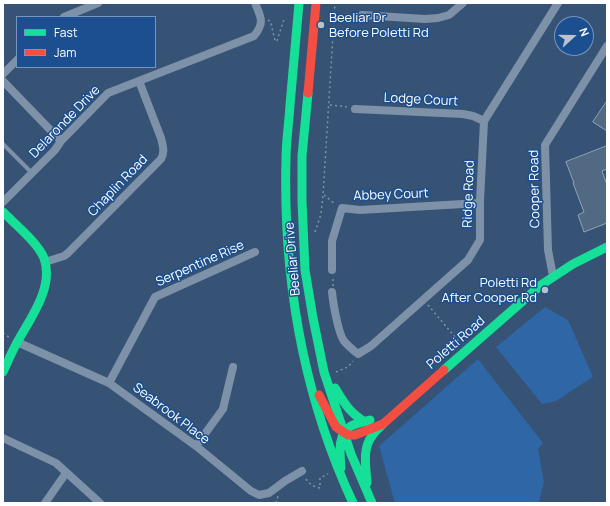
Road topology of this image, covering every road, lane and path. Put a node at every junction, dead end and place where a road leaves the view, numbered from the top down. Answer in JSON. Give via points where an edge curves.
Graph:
{"nodes":[{"id":1,"x":98,"y":3,"type":"edge"},
{"id":2,"x":255,"y":3,"type":"edge"},
{"id":3,"x":299,"y":3,"type":"edge"},
{"id":4,"x":316,"y":3,"type":"edge"},
{"id":5,"x":335,"y":3,"type":"edge"},
{"id":6,"x":463,"y":3,"type":"edge"},
{"id":7,"x":558,"y":3,"type":"edge"},
{"id":8,"x":362,"y":15,"type":"joint"},
{"id":9,"x":66,"y":16,"type":"edge"},
{"id":10,"x":334,"y":16,"type":"junction"},
{"id":11,"x":290,"y":19,"type":"dead end"},
{"id":12,"x":267,"y":20,"type":"dead end"},
{"id":13,"x":607,"y":46,"type":"edge"},
{"id":14,"x":16,"y":61,"type":"edge"},
{"id":15,"x":3,"y":74,"type":"edge"},
{"id":16,"x":3,"y":81,"type":"edge"},
{"id":17,"x":139,"y":81,"type":"junction"},
{"id":18,"x":329,"y":105,"type":"junction"},
{"id":19,"x":355,"y":109,"type":"joint"},
{"id":20,"x":484,"y":121,"type":"junction"},
{"id":21,"x":61,"y":141,"type":"junction"},
{"id":22,"x":3,"y":144,"type":"edge"},
{"id":23,"x":32,"y":173,"type":"junction"},
{"id":24,"x":323,"y":195,"type":"junction"},
{"id":25,"x":3,"y":202,"type":"edge"},
{"id":26,"x":480,"y":203,"type":"junction"},
{"id":27,"x":342,"y":208,"type":"junction"},
{"id":28,"x":3,"y":212,"type":"edge"},
{"id":29,"x":315,"y":234,"type":"dead end"},
{"id":30,"x":607,"y":248,"type":"edge"},
{"id":31,"x":255,"y":252,"type":"dead end"},
{"id":32,"x":45,"y":262,"type":"junction"},
{"id":33,"x":332,"y":270,"type":"joint"},
{"id":34,"x":554,"y":276,"type":"junction"},
{"id":35,"x":332,"y":292,"type":"joint"},
{"id":36,"x":424,"y":300,"type":"junction"},
{"id":37,"x":3,"y":333,"type":"edge"},
{"id":38,"x":14,"y":340,"type":"junction"},
{"id":39,"x":463,"y":346,"type":"dead end"},
{"id":40,"x":358,"y":354,"type":"junction"},
{"id":41,"x":233,"y":367,"type":"dead end"},
{"id":42,"x":307,"y":371,"type":"junction"},
{"id":43,"x":3,"y":372,"type":"edge"},
{"id":44,"x":324,"y":372,"type":"junction"},
{"id":45,"x":336,"y":372,"type":"dead end"},
{"id":46,"x":109,"y":382,"type":"junction"},
{"id":47,"x":402,"y":407,"type":"junction"},
{"id":48,"x":365,"y":422,"type":"junction"},
{"id":49,"x":383,"y":424,"type":"junction"},
{"id":50,"x":343,"y":433,"type":"junction"},
{"id":51,"x":3,"y":438,"type":"edge"},
{"id":52,"x":196,"y":446,"type":"junction"},
{"id":53,"x":302,"y":471,"type":"dead end"},
{"id":54,"x":66,"y":473,"type":"junction"},
{"id":55,"x":342,"y":479,"type":"junction"},
{"id":56,"x":370,"y":500,"type":"edge"},
{"id":57,"x":45,"y":503,"type":"edge"},
{"id":58,"x":100,"y":503,"type":"edge"},
{"id":59,"x":353,"y":503,"type":"edge"}],
"edges":[{"from":1,"to":9,"type":"street"},
{"from":2,"to":17,"type":"street","name":"Delaronde Drive","via":[[261,26],[254,36]]},
{"from":3,"to":42,"type":"main road","name":"Beeliar Drive","via":[[286,158],[286,197],[292,293]]},
{"from":4,"to":44,"type":"main road","name":"Beeliar Drive","via":[[302,156],[302,201],[305,270]]},
{"from":5,"to":10,"type":"path"},
{"from":6,"to":8,"type":"street","via":[[449,15],[438,18]]},
{"from":7,"to":20,"type":"street","name":"Ridge Road"},
{"from":8,"to":10,"type":"path"},
{"from":10,"to":18,"type":"path"},
{"from":11,"to":12,"type":"path","via":[[284,20],[276,42],[270,21]]},
{"from":13,"to":34,"type":"street","name":"Cooper Road","via":[[545,145],[548,250]]},
{"from":14,"to":15,"type":"street"},
{"from":16,"to":21,"type":"street"},
{"from":17,"to":21,"type":"street","name":"Delaronde Drive","via":[[108,93]]},
{"from":17,"to":32,"type":"street","name":"Chaplin Road","via":[[163,145],[161,159],[68,254]]},
{"from":18,"to":19,"type":"path"},
{"from":18,"to":24,"type":"path"},
{"from":19,"to":20,"type":"street","name":"Lodge Court","via":[[463,114]]},
{"from":20,"to":26,"type":"street","name":"Ridge Road"},
{"from":21,"to":23,"type":"street","name":"Delaronde Drive"},
{"from":22,"to":23,"type":"lane"},
{"from":23,"to":25,"type":"street","name":"Delaronde Drive"},
{"from":24,"to":27,"type":"path"},
{"from":24,"to":29,"type":"path"},
{"from":26,"to":27,"type":"street","name":"Abbey Court","via":[[360,210]]},
{"from":26,"to":36,"type":"street","name":"Ridge Road","via":[[480,240],[468,260]]},
{"from":27,"to":33,"type":"street","name":"Abbey Court","via":[[332,241]]},
{"from":28,"to":32,"type":"main road","via":[[37,246]]},
{"from":30,"to":34,"type":"main road","name":"Poletti Road"},
{"from":31,"to":46,"type":"street","name":"Serpentine Rise","via":[[155,297]]},
{"from":32,"to":38,"type":"main road","via":[[45,290]]},
{"from":33,"to":35,"type":"path"},
{"from":34,"to":47,"type":"main road","name":"Poletti Road"},
{"from":35,"to":40,"type":"street","via":[[344,340]]},
{"from":36,"to":39,"type":"path"},
{"from":36,"to":40,"type":"street","name":"Ridge Road","via":[[371,346]]},
{"from":37,"to":38,"type":"path"},
{"from":38,"to":43,"type":"main road"},
{"from":38,"to":46,"type":"street","name":"Seabrook Place"},
{"from":40,"to":45,"type":"path","via":[[352,364]]},
{"from":41,"to":52,"type":"street","via":[[224,409]]},
{"from":42,"to":50,"type":"main road","via":[[336,427]]},
{"from":42,"to":55,"type":"main road","name":"Beeliar Drive"},
{"from":44,"to":48,"type":"main road","via":[[347,407]]},
{"from":44,"to":50,"type":"main road","name":"Beeliar Drive"},
{"from":46,"to":52,"type":"street","name":"Seabrook Place"},
{"from":47,"to":48,"type":"main road","name":"Poletti Road"},
{"from":47,"to":49,"type":"main road","name":"Poletti Road"},
{"from":48,"to":50,"type":"main road","name":"Poletti Road","via":[[351,426]]},
{"from":49,"to":50,"type":"main road","name":"Poletti Road","via":[[355,435]]},
{"from":49,"to":56,"type":"main road","via":[[366,446]]},
{"from":50,"to":55,"type":"main road","via":[[340,457]]},
{"from":50,"to":56,"type":"main road","name":"Beeliar Drive"},
{"from":51,"to":54,"type":"street","via":[[56,463]]},
{"from":52,"to":53,"type":"street","name":"Seabrook Place","via":[[250,491],[259,495],[269,493]]},
{"from":54,"to":57,"type":"street"},
{"from":54,"to":58,"type":"street"},
{"from":55,"to":59,"type":"main road","name":"Beeliar Drive"}]}
